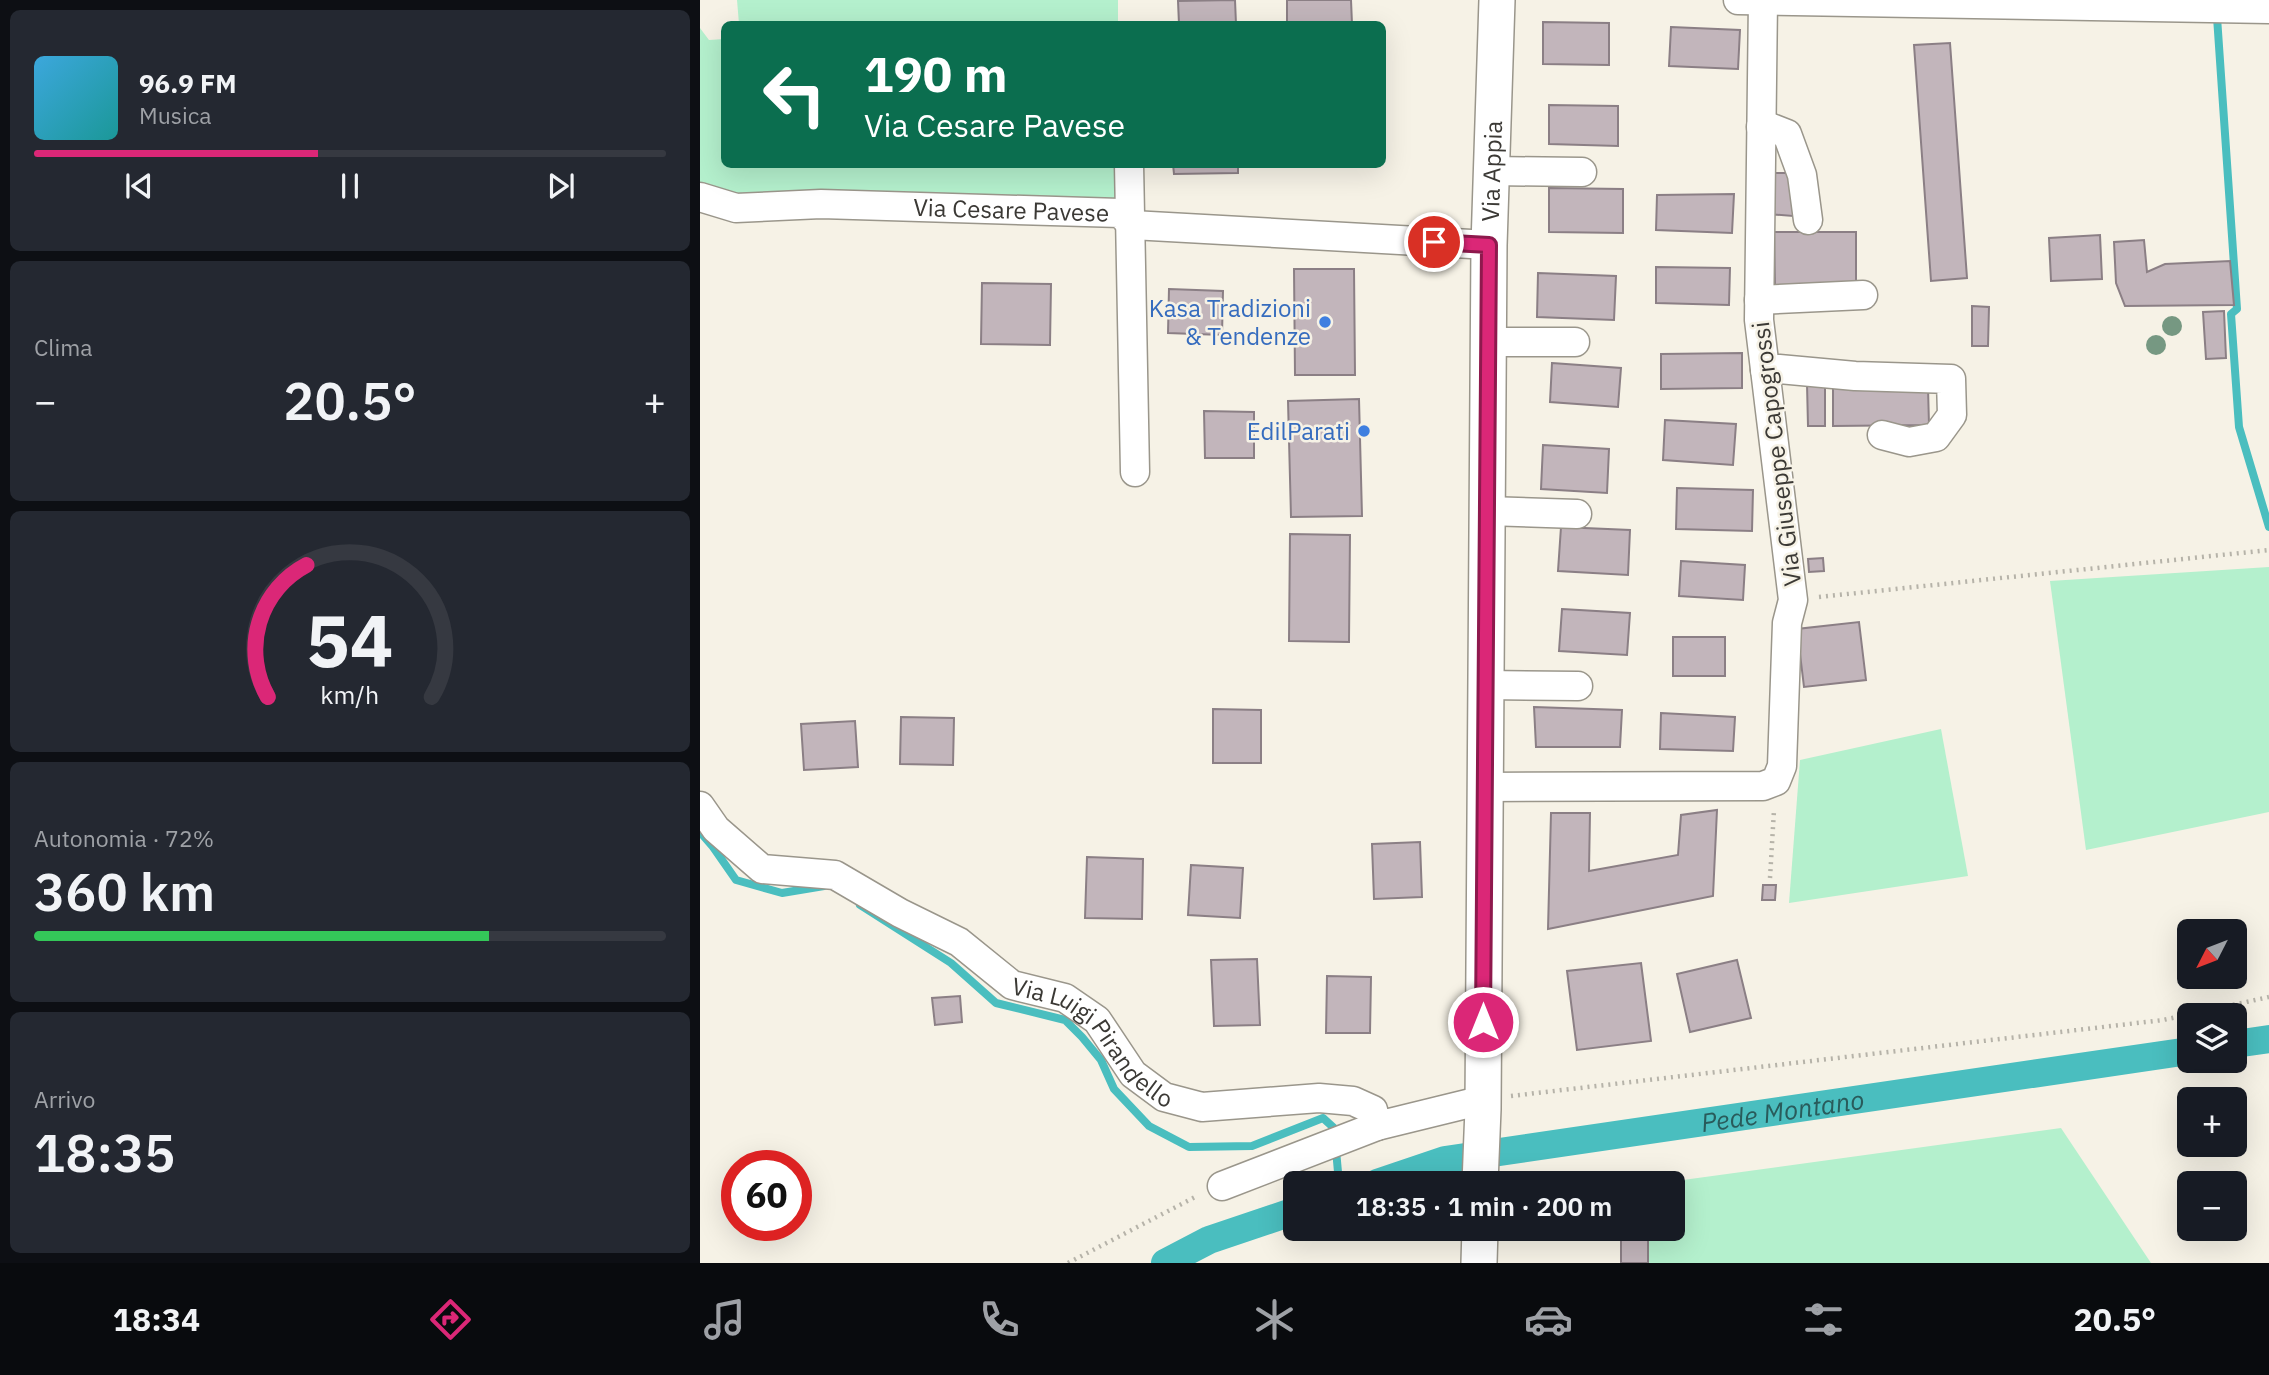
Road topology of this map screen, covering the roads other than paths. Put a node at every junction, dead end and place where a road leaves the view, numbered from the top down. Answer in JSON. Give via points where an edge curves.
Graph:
{"nodes":[{"id":1,"x":1497,"y":0,"type":"edge"},
{"id":2,"x":1738,"y":0,"type":"edge"},
{"id":3,"x":1763,"y":0,"type":"edge"},
{"id":4,"x":2269,"y":9,"type":"edge"},
{"id":5,"x":1761,"y":127,"type":"junction"},
{"id":6,"x":1129,"y":168,"type":"edge"},
{"id":7,"x":1492,"y":172,"type":"junction"},
{"id":8,"x":1582,"y":172,"type":"dead end"},
{"id":9,"x":700,"y":197,"type":"edge"},
{"id":10,"x":1808,"y":220,"type":"dead end"},
{"id":11,"x":1132,"y":225,"type":"junction"},
{"id":12,"x":1489,"y":245,"type":"junction"},
{"id":13,"x":1863,"y":295,"type":"dead end"},
{"id":14,"x":1759,"y":300,"type":"junction"},
{"id":15,"x":1488,"y":342,"type":"junction"},
{"id":16,"x":1575,"y":342,"type":"dead end"},
{"id":17,"x":1765,"y":370,"type":"junction"},
{"id":18,"x":1882,"y":435,"type":"dead end"},
{"id":19,"x":1135,"y":472,"type":"dead end"},
{"id":20,"x":1487,"y":511,"type":"junction"},
{"id":21,"x":1577,"y":514,"type":"dead end"},
{"id":22,"x":1485,"y":685,"type":"junction"},
{"id":23,"x":1578,"y":686,"type":"dead end"},
{"id":24,"x":1484,"y":787,"type":"junction"},
{"id":25,"x":700,"y":807,"type":"edge"},
{"id":26,"x":1483,"y":1104,"type":"junction"},
{"id":27,"x":1377,"y":1126,"type":"junction"},
{"id":28,"x":1480,"y":1171,"type":"edge"},
{"id":29,"x":1222,"y":1186,"type":"road end"},
{"id":30,"x":1479,"y":1241,"type":"edge"},
{"id":31,"x":1479,"y":1263,"type":"edge"}],
"edges":[{"from":1,"to":7,"type":"main road","name":"Via Appia"},
{"from":2,"to":3,"type":"street"},
{"from":3,"to":4,"type":"street"},
{"from":3,"to":5,"type":"street","name":"Via Giuseppe Capogrossi"},
{"from":5,"to":10,"type":"street","via":[[1787,134],[1802,176]]},
{"from":5,"to":14,"type":"street","name":"Via Giuseppe Capogrossi"},
{"from":6,"to":11,"type":"street"},
{"from":7,"to":8,"type":"street"},
{"from":7,"to":12,"type":"main road","name":"Via Appia"},
{"from":9,"to":11,"type":"street","name":"Via Cesare Pavese","via":[[736,208],[821,204],[1120,213]]},
{"from":11,"to":12,"type":"street","name":"Via Cesare Pavese"},
{"from":11,"to":19,"type":"street"},
{"from":12,"to":15,"type":"main road","name":"Via Appia"},
{"from":13,"to":14,"type":"street"},
{"from":14,"to":17,"type":"street","name":"Via Giuseppe Capogrossi"},
{"from":15,"to":16,"type":"street"},
{"from":15,"to":20,"type":"main road","name":"Via Appia"},
{"from":17,"to":18,"type":"street","via":[[1951,379],[1952,415],[1936,436],[1909,442]]},
{"from":17,"to":24,"type":"street","name":"Via Giuseppe Capogrossi","via":[[1793,600],[1787,623],[1782,766],[1776,781],[1763,786]]},
{"from":20,"to":21,"type":"street"},
{"from":20,"to":22,"type":"main road","name":"Via Appia"},
{"from":22,"to":23,"type":"street"},
{"from":22,"to":24,"type":"main road","name":"Via Appia"},
{"from":24,"to":26,"type":"main road","name":"Via Appia"},
{"from":25,"to":27,"type":"street","name":"Via Luigi Pirandello","via":[[716,829],[762,869],[835,875],[959,942],[1012,985],[1065,998],[1097,1020],[1133,1073],[1164,1097],[1202,1107],[1319,1098],[1353,1101],[1374,1110]]},
{"from":26,"to":27,"type":"street"},
{"from":26,"to":28,"type":"main road","name":"Via Appia"},
{"from":27,"to":29,"type":"street"},
{"from":30,"to":31,"type":"main road"}]}
